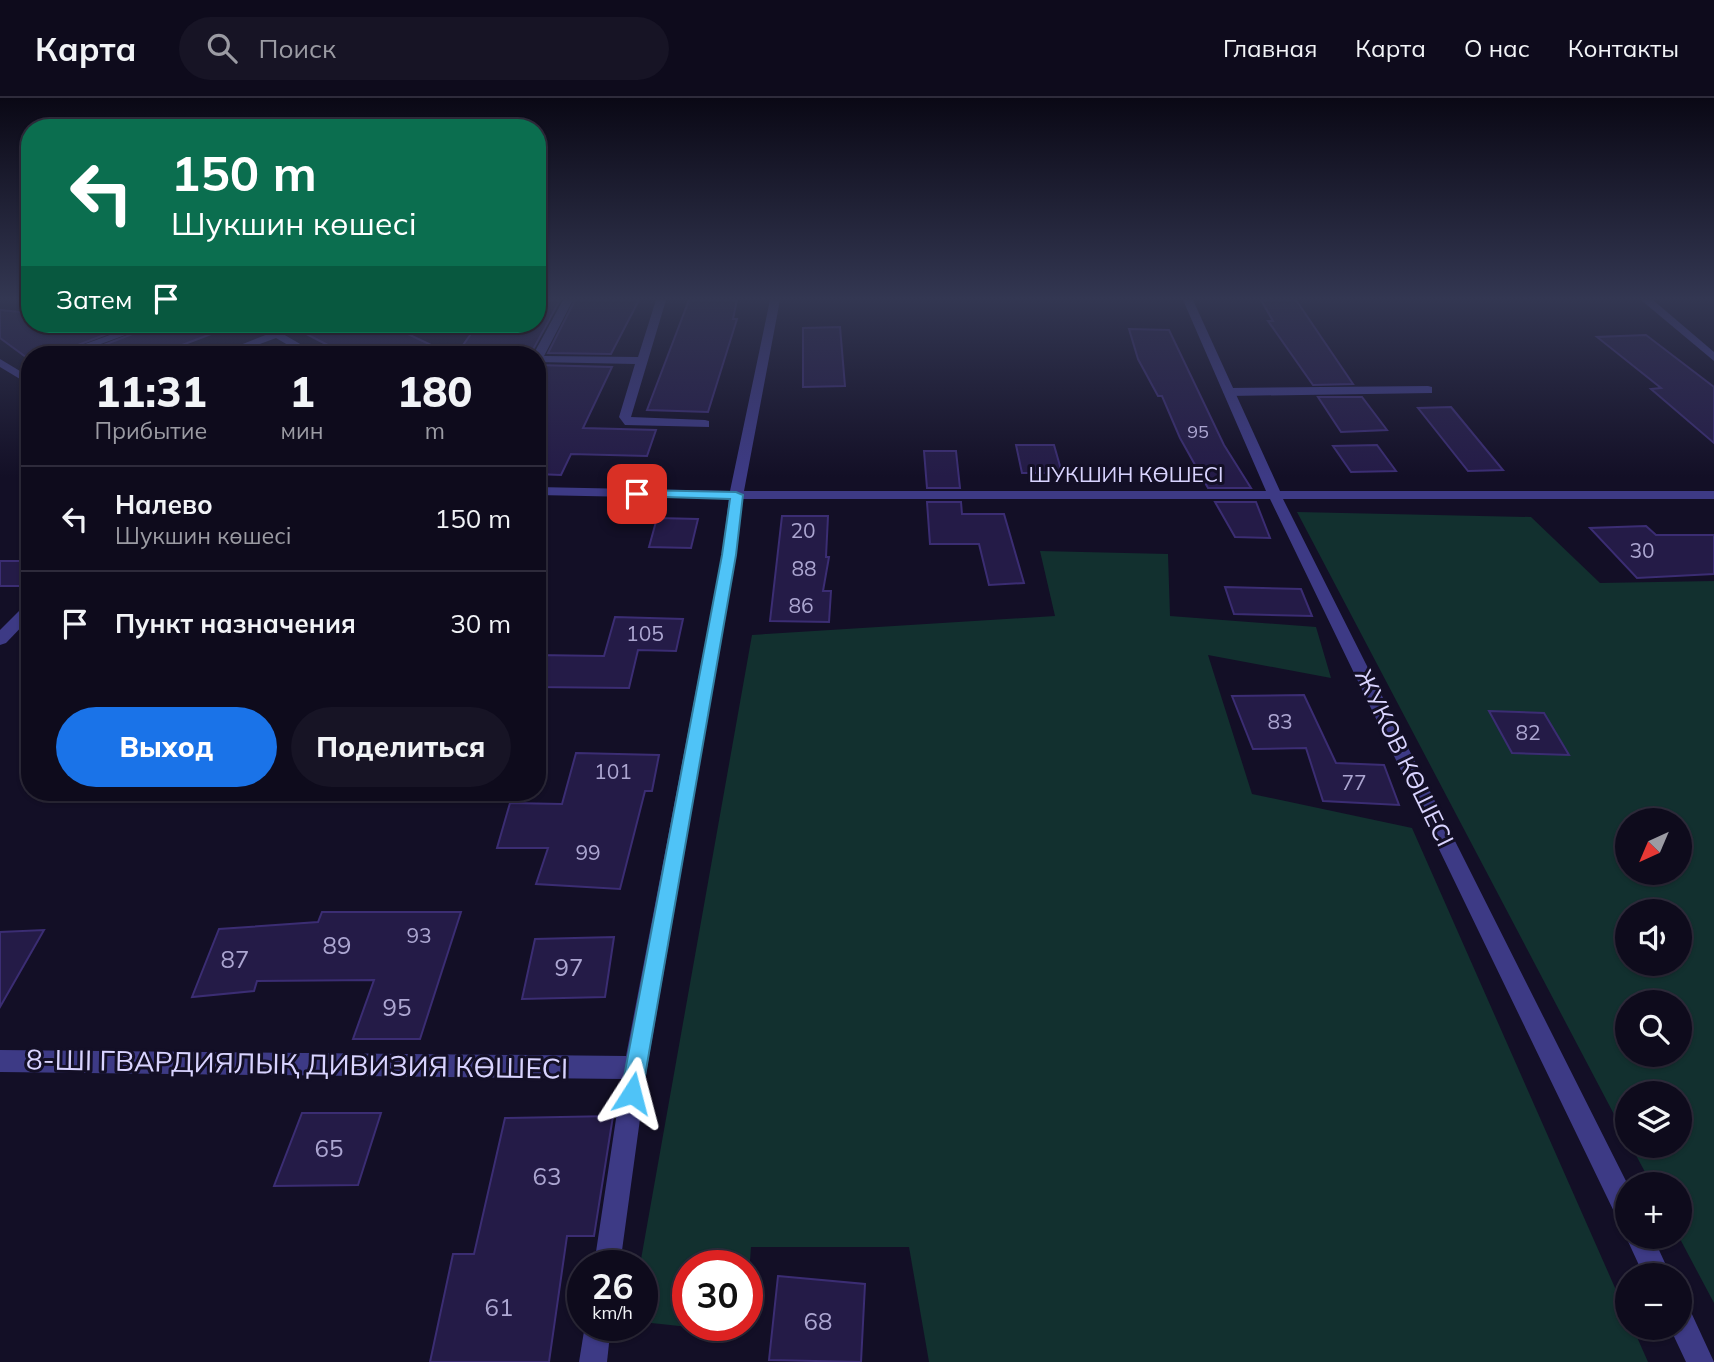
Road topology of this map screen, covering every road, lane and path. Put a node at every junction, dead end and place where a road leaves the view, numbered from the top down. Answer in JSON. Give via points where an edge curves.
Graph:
{"nodes":[{"id":1,"x":546,"y":359,"type":"edge"},
{"id":2,"x":763,"y":359,"type":"edge"},
{"id":3,"x":1214,"y":359,"type":"edge"},
{"id":4,"x":644,"y":361,"type":"joint"},
{"id":5,"x":0,"y":362,"type":"edge"},
{"id":6,"x":21,"y":370,"type":"edge"},
{"id":7,"x":15,"y":372,"type":"junction"},
{"id":8,"x":21,"y":376,"type":"edge"},
{"id":9,"x":1428,"y":390,"type":"dead end"},
{"id":10,"x":1229,"y":392,"type":"junction"},
{"id":11,"x":705,"y":424,"type":"dead end"},
{"id":12,"x":546,"y":491,"type":"edge"},
{"id":13,"x":736,"y":495,"type":"junction"},
{"id":14,"x":1714,"y":495,"type":"edge"},
{"id":15,"x":1275,"y":496,"type":"junction"},
{"id":16,"x":21,"y":618,"type":"edge"},
{"id":17,"x":0,"y":639,"type":"edge"},
{"id":18,"x":0,"y":1061,"type":"edge"},
{"id":19,"x":635,"y":1068,"type":"junction"},
{"id":20,"x":1615,"y":1187,"type":"edge"},
{"id":21,"x":609,"y":1250,"type":"edge"},
{"id":22,"x":1690,"y":1340,"type":"edge"},
{"id":23,"x":596,"y":1341,"type":"edge"},
{"id":24,"x":593,"y":1362,"type":"edge"},
{"id":25,"x":1701,"y":1362,"type":"edge"}],
"edges":[{"from":1,"to":4,"type":"street"},
{"from":2,"to":13,"type":"street"},
{"from":3,"to":10,"type":"street","name":"ЖУКОВ КӨШЕСІ"},
{"from":4,"to":11,"type":"street","via":[[625,416],[629,422]]},
{"from":5,"to":7,"type":"street"},
{"from":6,"to":7,"type":"street"},
{"from":7,"to":8,"type":"street"},
{"from":9,"to":10,"type":"street"},
{"from":10,"to":15,"type":"street","name":"ЖУКОВ КӨШЕСІ"},
{"from":12,"to":13,"type":"street","name":"ШУКШИН КӨШЕСІ"},
{"from":13,"to":15,"type":"street","name":"ШУКШИН КӨШЕСІ"},
{"from":13,"to":19,"type":"street","via":[[727,568]]},
{"from":14,"to":15,"type":"street","name":"ШУКШИН КӨШЕСІ"},
{"from":15,"to":20,"type":"street","name":"ЖУКОВ КӨШЕСІ"},
{"from":16,"to":17,"type":"street"},
{"from":18,"to":19,"type":"street","name":"8-ШІ ГВАРДИЯЛЫҚ ДИВИЗИЯ КӨШЕСІ"},
{"from":19,"to":21,"type":"street"},
{"from":22,"to":25,"type":"street"},
{"from":23,"to":24,"type":"street"}]}
